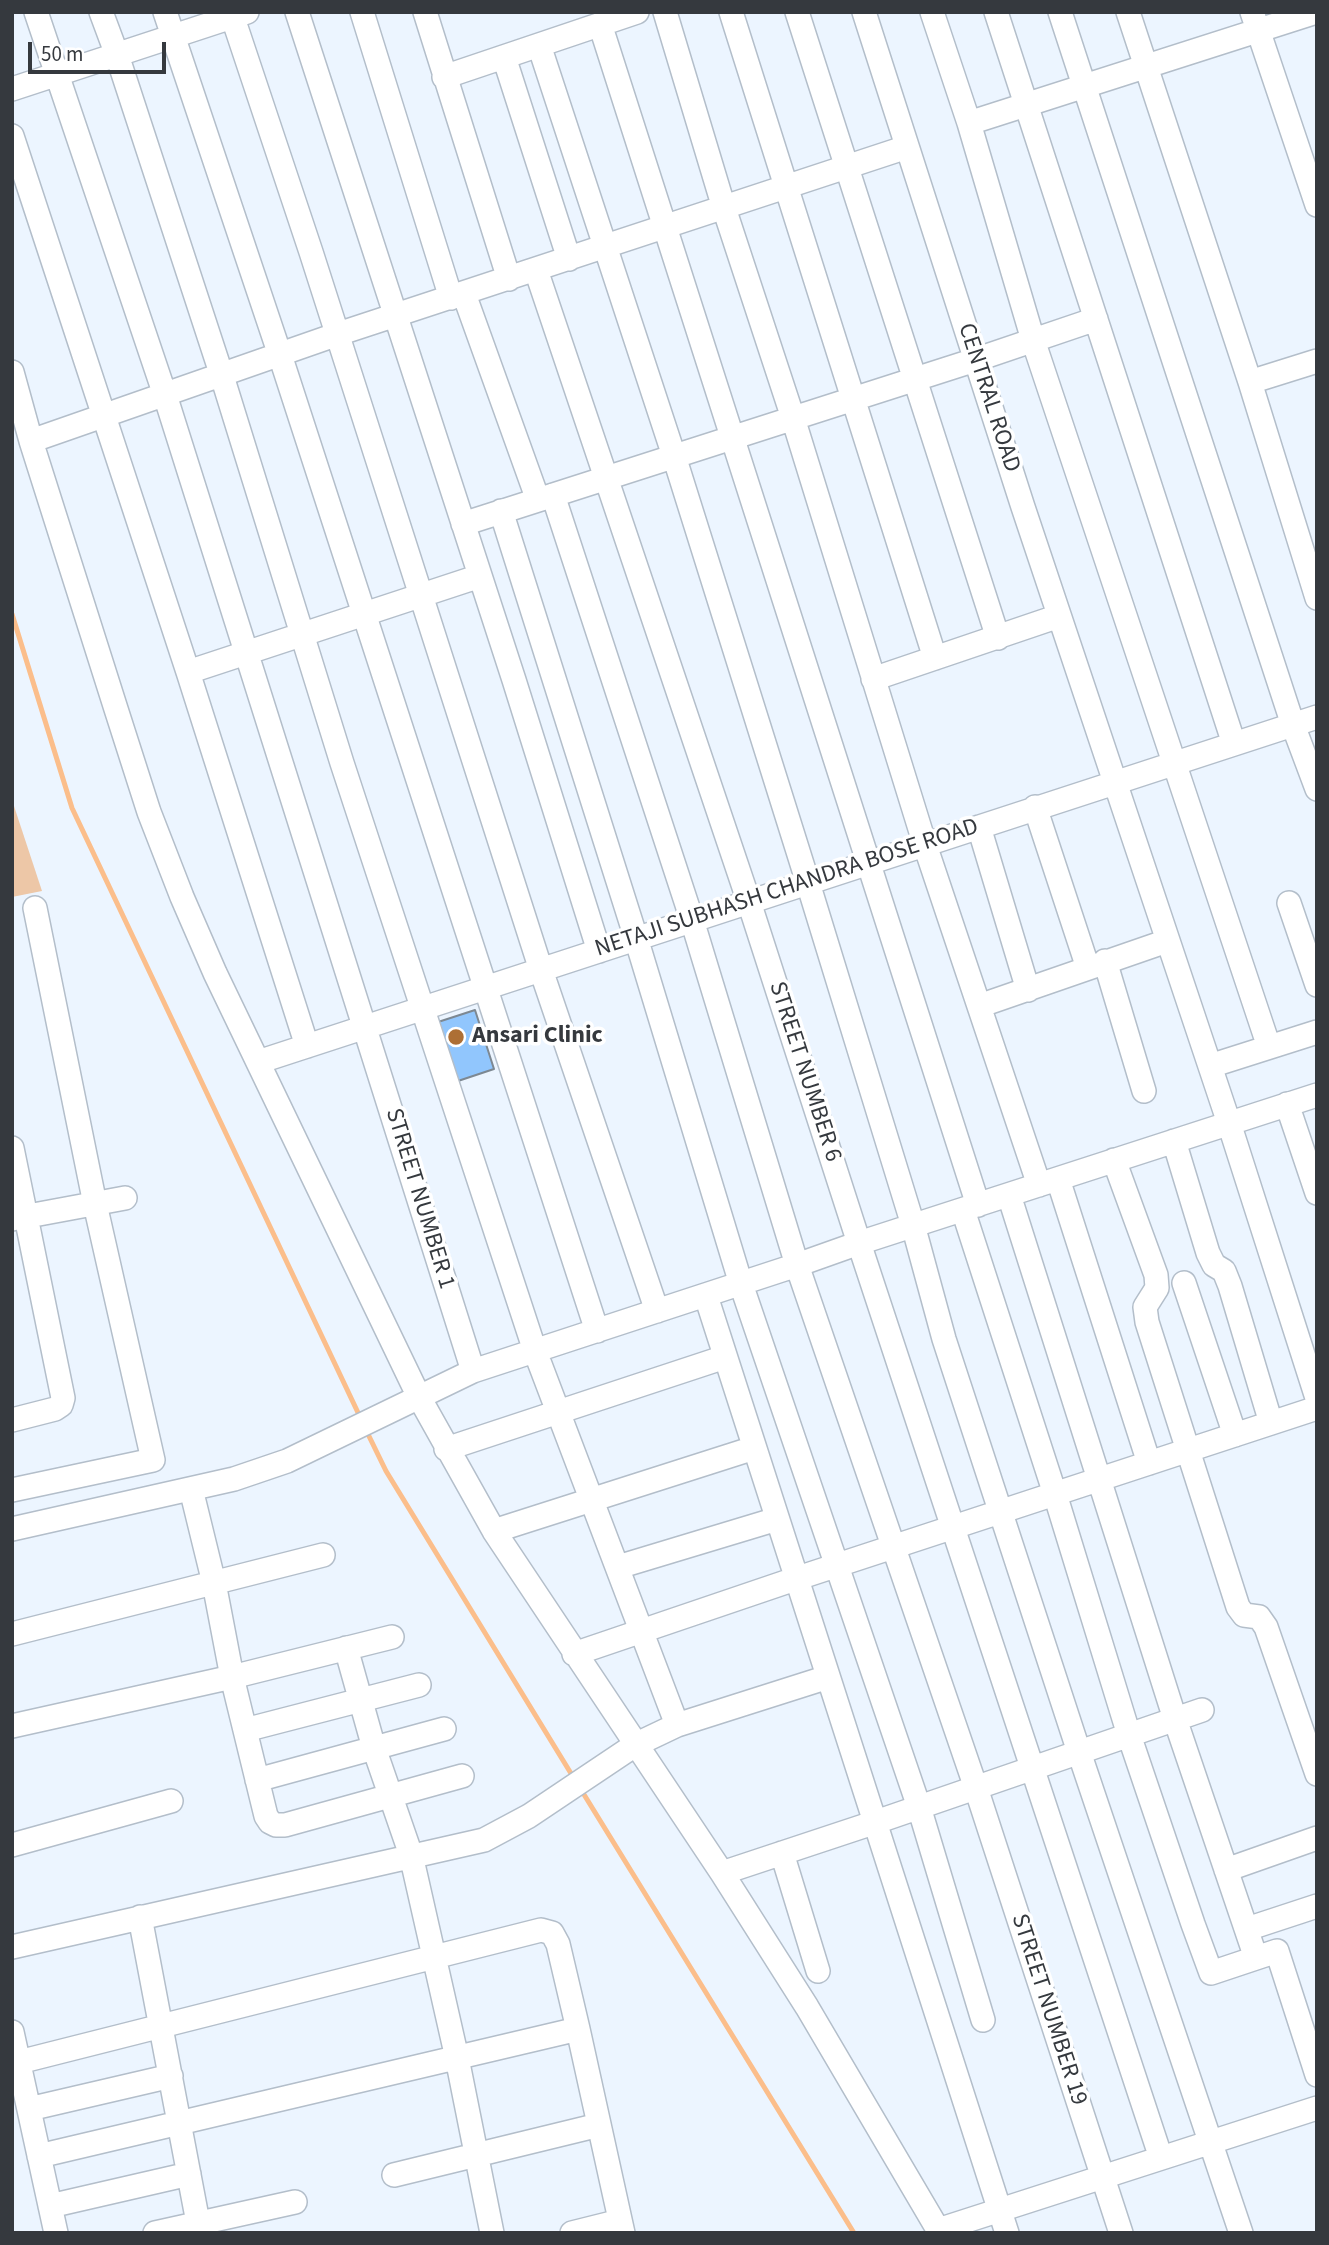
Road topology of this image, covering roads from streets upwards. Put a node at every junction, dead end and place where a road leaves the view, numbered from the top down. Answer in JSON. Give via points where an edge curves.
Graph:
{"nodes":[{"id":1,"x":36,"y":12,"type":"edge"},
{"id":2,"x":101,"y":12,"type":"edge"},
{"id":3,"x":164,"y":12,"type":"edge"},
{"id":4,"x":297,"y":12,"type":"edge"},
{"id":5,"x":362,"y":12,"type":"edge"},
{"id":6,"x":637,"y":12,"type":"edge"},
{"id":7,"x":665,"y":12,"type":"edge"},
{"id":8,"x":731,"y":12,"type":"edge"},
{"id":9,"x":797,"y":12,"type":"edge"},
{"id":10,"x":864,"y":12,"type":"edge"},
{"id":11,"x":932,"y":12,"type":"edge"},
{"id":12,"x":996,"y":12,"type":"edge"},
{"id":13,"x":1060,"y":12,"type":"edge"},
{"id":14,"x":1128,"y":12,"type":"edge"},
{"id":15,"x":1316,"y":12,"type":"edge"},
{"id":16,"x":237,"y":14,"type":"edge"},
{"id":17,"x":433,"y":15,"type":"edge"},
{"id":18,"x":1255,"y":22,"type":"edge"},
{"id":19,"x":600,"y":24,"type":"junction"},
{"id":20,"x":173,"y":36,"type":"junction"},
{"id":21,"x":539,"y":45,"type":"junction"},
{"id":22,"x":117,"y":55,"type":"junction"},
{"id":23,"x":504,"y":57,"type":"junction"},
{"id":24,"x":1146,"y":67,"type":"junction"},
{"id":25,"x":56,"y":75,"type":"junction"},
{"id":26,"x":444,"y":77,"type":"junction"},
{"id":27,"x":1084,"y":87,"type":"junction"},
{"id":28,"x":12,"y":89,"type":"edge"},
{"id":29,"x":1027,"y":105,"type":"junction"},
{"id":30,"x":969,"y":123,"type":"junction"},
{"id":31,"x":12,"y":136,"type":"edge"},
{"id":32,"x":907,"y":147,"type":"junction"},
{"id":33,"x":847,"y":167,"type":"junction"},
{"id":34,"x":787,"y":186,"type":"junction"},
{"id":35,"x":1317,"y":205,"type":"edge"},
{"id":36,"x":724,"y":208,"type":"junction"},
{"id":37,"x":666,"y":227,"type":"junction"},
{"id":38,"x":606,"y":247,"type":"junction"},
{"id":39,"x":569,"y":259,"type":"junction"},
{"id":40,"x":536,"y":270,"type":"junction"},
{"id":41,"x":509,"y":279,"type":"junction"},
{"id":42,"x":458,"y":296,"type":"junction"},
{"id":43,"x":395,"y":316,"type":"junction"},
{"id":44,"x":1096,"y":319,"type":"junction"},
{"id":45,"x":338,"y":334,"type":"junction"},
{"id":46,"x":1033,"y":340,"type":"junction"},
{"id":47,"x":280,"y":355,"type":"junction"},
{"id":48,"x":975,"y":360,"type":"junction"},
{"id":49,"x":1317,"y":361,"type":"edge"},
{"id":50,"x":12,"y":372,"type":"edge"},
{"id":51,"x":222,"y":376,"type":"junction"},
{"id":52,"x":914,"y":379,"type":"junction"},
{"id":53,"x":1250,"y":383,"type":"junction"},
{"id":54,"x":165,"y":395,"type":"junction"},
{"id":55,"x":852,"y":399,"type":"junction"},
{"id":56,"x":103,"y":415,"type":"junction"},
{"id":57,"x":793,"y":418,"type":"junction"},
{"id":58,"x":731,"y":438,"type":"junction"},
{"id":59,"x":31,"y":441,"type":"junction"},
{"id":60,"x":674,"y":456,"type":"junction"},
{"id":61,"x":607,"y":478,"type":"junction"},
{"id":62,"x":545,"y":497,"type":"junction"},
{"id":63,"x":501,"y":511,"type":"junction"},
{"id":64,"x":463,"y":524,"type":"junction"},
{"id":65,"x":480,"y":576,"type":"junction"},
{"id":66,"x":422,"y":596,"type":"junction"},
{"id":67,"x":1317,"y":598,"type":"edge"},
{"id":68,"x":363,"y":614,"type":"junction"},
{"id":69,"x":1059,"y":615,"type":"junction"},
{"id":70,"x":302,"y":634,"type":"junction"},
{"id":71,"x":998,"y":638,"type":"junction"},
{"id":72,"x":247,"y":652,"type":"junction"},
{"id":73,"x":935,"y":659,"type":"junction"},
{"id":74,"x":188,"y":672,"type":"junction"},
{"id":75,"x":873,"y":679,"type":"junction"},
{"id":76,"x":1317,"y":717,"type":"edge"},
{"id":77,"x":1293,"y":725,"type":"junction"},
{"id":78,"x":1234,"y":744,"type":"junction"},
{"id":79,"x":1174,"y":763,"type":"junction"},
{"id":80,"x":1114,"y":783,"type":"junction"},
{"id":81,"x":1317,"y":789,"type":"edge"},
{"id":82,"x":1035,"y":807,"type":"junction"},
{"id":83,"x":979,"y":827,"type":"junction"},
{"id":84,"x":925,"y":845,"type":"junction"},
{"id":85,"x":868,"y":863,"type":"junction"},
{"id":86,"x":808,"y":883,"type":"junction"},
{"id":87,"x":748,"y":902,"type":"junction"},
{"id":88,"x":1289,"y":903,"type":"dead end"},
{"id":89,"x":35,"y":908,"type":"dead end"},
{"id":90,"x":692,"y":920,"type":"junction"},
{"id":91,"x":636,"y":938,"type":"junction"},
{"id":92,"x":1167,"y":941,"type":"junction"},
{"id":93,"x":599,"y":951,"type":"junction"},
{"id":94,"x":1096,"y":964,"type":"junction"},
{"id":95,"x":541,"y":970,"type":"junction"},
{"id":96,"x":1317,"y":985,"type":"edge"},
{"id":97,"x":485,"y":988,"type":"junction"},
{"id":98,"x":1028,"y":989,"type":"junction"},
{"id":99,"x":979,"y":1006,"type":"junction"},
{"id":100,"x":424,"y":1008,"type":"junction"},
{"id":101,"x":365,"y":1028,"type":"junction"},
{"id":102,"x":1317,"y":1032,"type":"edge"},
{"id":103,"x":307,"y":1046,"type":"junction"},
{"id":104,"x":1269,"y":1047,"type":"junction"},
{"id":105,"x":258,"y":1062,"type":"junction"},
{"id":106,"x":1210,"y":1066,"type":"junction"},
{"id":107,"x":1144,"y":1091,"type":"dead end"},
{"id":108,"x":1317,"y":1095,"type":"edge"},
{"id":109,"x":1287,"y":1104,"type":"junction"},
{"id":110,"x":1229,"y":1124,"type":"junction"},
{"id":111,"x":1174,"y":1141,"type":"junction"},
{"id":112,"x":12,"y":1147,"type":"edge"},
{"id":113,"x":1114,"y":1160,"type":"junction"},
{"id":114,"x":1049,"y":1182,"type":"junction"},
{"id":115,"x":1317,"y":1193,"type":"edge"},
{"id":116,"x":1009,"y":1195,"type":"junction"},
{"id":117,"x":125,"y":1198,"type":"dead end"},
{"id":118,"x":95,"y":1204,"type":"junction"},
{"id":119,"x":971,"y":1208,"type":"junction"},
{"id":120,"x":19,"y":1218,"type":"edge"},
{"id":121,"x":913,"y":1225,"type":"junction"},
{"id":122,"x":859,"y":1243,"type":"junction"},
{"id":123,"x":797,"y":1265,"type":"junction"},
{"id":124,"x":1184,"y":1283,"type":"dead end"},
{"id":125,"x":741,"y":1284,"type":"junction"},
{"id":126,"x":706,"y":1296,"type":"junction"},
{"id":127,"x":657,"y":1311,"type":"junction"},
{"id":128,"x":597,"y":1331,"type":"junction"},
{"id":129,"x":536,"y":1351,"type":"junction"},
{"id":130,"x":725,"y":1357,"type":"junction"},
{"id":131,"x":474,"y":1371,"type":"junction"},
{"id":132,"x":419,"y":1397,"type":"junction"},
{"id":133,"x":1317,"y":1398,"type":"edge"},
{"id":134,"x":1317,"y":1408,"type":"edge"},
{"id":135,"x":559,"y":1411,"type":"junction"},
{"id":136,"x":12,"y":1420,"type":"edge"},
{"id":137,"x":1271,"y":1423,"type":"junction"},
{"id":138,"x":1235,"y":1435,"type":"junction"},
{"id":139,"x":754,"y":1448,"type":"junction"},
{"id":140,"x":446,"y":1449,"type":"junction"},
{"id":141,"x":1186,"y":1450,"type":"junction"},
{"id":142,"x":153,"y":1460,"type":"junction"},
{"id":143,"x":1149,"y":1463,"type":"junction"},
{"id":144,"x":1098,"y":1479,"type":"junction"},
{"id":145,"x":191,"y":1489,"type":"junction"},
{"id":146,"x":12,"y":1490,"type":"edge"},
{"id":147,"x":1055,"y":1494,"type":"junction"},
{"id":148,"x":162,"y":1495,"type":"junction"},
{"id":149,"x":593,"y":1499,"type":"junction"},
{"id":150,"x":1002,"y":1512,"type":"junction"},
{"id":151,"x":777,"y":1519,"type":"junction"},
{"id":152,"x":953,"y":1527,"type":"junction"},
{"id":153,"x":12,"y":1530,"type":"edge"},
{"id":154,"x":494,"y":1531,"type":"junction"},
{"id":155,"x":894,"y":1547,"type":"junction"},
{"id":156,"x":323,"y":1555,"type":"dead end"},
{"id":157,"x":839,"y":1566,"type":"junction"},
{"id":158,"x":618,"y":1567,"type":"junction"},
{"id":159,"x":796,"y":1579,"type":"junction"},
{"id":160,"x":214,"y":1583,"type":"junction"},
{"id":161,"x":641,"y":1630,"type":"junction"},
{"id":162,"x":12,"y":1634,"type":"edge"},
{"id":163,"x":392,"y":1637,"type":"dead end"},
{"id":164,"x":346,"y":1648,"type":"junction"},
{"id":165,"x":574,"y":1654,"type":"junction"},
{"id":166,"x":232,"y":1677,"type":"junction"},
{"id":167,"x":828,"y":1677,"type":"junction"},
{"id":168,"x":419,"y":1685,"type":"dead end"},
{"id":169,"x":359,"y":1699,"type":"junction"},
{"id":170,"x":1202,"y":1710,"type":"dead end"},
{"id":171,"x":1175,"y":1719,"type":"junction"},
{"id":172,"x":677,"y":1725,"type":"junction"},
{"id":173,"x":12,"y":1726,"type":"edge"},
{"id":174,"x":444,"y":1729,"type":"dead end"},
{"id":175,"x":245,"y":1730,"type":"junction"},
{"id":176,"x":1129,"y":1735,"type":"junction"},
{"id":177,"x":374,"y":1748,"type":"junction"},
{"id":178,"x":629,"y":1749,"type":"junction"},
{"id":179,"x":1079,"y":1752,"type":"junction"},
{"id":180,"x":1033,"y":1768,"type":"junction"},
{"id":181,"x":1317,"y":1773,"type":"edge"},
{"id":182,"x":462,"y":1776,"type":"dead end"},
{"id":183,"x":257,"y":1780,"type":"junction"},
{"id":184,"x":976,"y":1787,"type":"junction"},
{"id":185,"x":390,"y":1796,"type":"junction"},
{"id":186,"x":171,"y":1801,"type":"dead end"},
{"id":187,"x":919,"y":1807,"type":"junction"},
{"id":188,"x":876,"y":1822,"type":"junction"},
{"id":189,"x":1317,"y":1838,"type":"edge"},
{"id":190,"x":12,"y":1844,"type":"edge"},
{"id":191,"x":782,"y":1853,"type":"junction"},
{"id":192,"x":411,"y":1855,"type":"junction"},
{"id":193,"x":1226,"y":1870,"type":"junction"},
{"id":194,"x":722,"y":1873,"type":"junction"},
{"id":195,"x":1317,"y":1906,"type":"edge"},
{"id":196,"x":141,"y":1917,"type":"junction"},
{"id":197,"x":1247,"y":1929,"type":"junction"},
{"id":198,"x":12,"y":1947,"type":"edge"},
{"id":199,"x":435,"y":1956,"type":"junction"},
{"id":200,"x":1256,"y":1958,"type":"junction"},
{"id":201,"x":818,"y":1971,"type":"dead end"},
{"id":202,"x":983,"y":2020,"type":"dead end"},
{"id":203,"x":161,"y":2025,"type":"junction"},
{"id":204,"x":578,"y":2029,"type":"junction"},
{"id":205,"x":12,"y":2032,"type":"edge"},
{"id":206,"x":457,"y":2058,"type":"junction"},
{"id":207,"x":19,"y":2063,"type":"junction"},
{"id":208,"x":1317,"y":2075,"type":"edge"},
{"id":209,"x":171,"y":2076,"type":"junction"},
{"id":210,"x":1317,"y":2108,"type":"edge"},
{"id":211,"x":29,"y":2109,"type":"junction"},
{"id":212,"x":180,"y":2123,"type":"junction"},
{"id":213,"x":599,"y":2125,"type":"junction"},
{"id":214,"x":1211,"y":2142,"type":"junction"},
{"id":215,"x":39,"y":2156,"type":"junction"},
{"id":216,"x":477,"y":2156,"type":"junction"},
{"id":217,"x":1161,"y":2158,"type":"junction"},
{"id":218,"x":189,"y":2174,"type":"junction"},
{"id":219,"x":394,"y":2175,"type":"dead end"},
{"id":220,"x":1101,"y":2178,"type":"junction"},
{"id":221,"x":295,"y":2202,"type":"dead end"},
{"id":222,"x":50,"y":2206,"type":"junction"},
{"id":223,"x":1000,"y":2210,"type":"junction"},
{"id":224,"x":621,"y":2227,"type":"edge"},
{"id":225,"x":199,"y":2228,"type":"edge"},
{"id":226,"x":939,"y":2232,"type":"edge"},
{"id":227,"x":56,"y":2233,"type":"edge"},
{"id":228,"x":155,"y":2233,"type":"edge"},
{"id":229,"x":492,"y":2233,"type":"edge"},
{"id":230,"x":572,"y":2233,"type":"edge"},
{"id":231,"x":1007,"y":2233,"type":"edge"},
{"id":232,"x":1121,"y":2233,"type":"edge"},
{"id":233,"x":1241,"y":2233,"type":"edge"}],
"edges":[{"from":1,"to":25,"type":"street","name":"STREET NUMBER 1"},
{"from":2,"to":22,"type":"street"},
{"from":3,"to":20,"type":"street"},
{"from":4,"to":43,"type":"street"},
{"from":5,"to":42,"type":"street","name":"STREET NUMBER 19"},
{"from":6,"to":19,"type":"street"},
{"from":7,"to":36,"type":"street"},
{"from":8,"to":34,"type":"street"},
{"from":9,"to":33,"type":"street"},
{"from":10,"to":32,"type":"street","name":"CENTRAL ROAD"},
{"from":11,"to":30,"type":"street"},
{"from":12,"to":29,"type":"street"},
{"from":13,"to":27,"type":"street"},
{"from":14,"to":24,"type":"street"},
{"from":15,"to":18,"type":"street"},
{"from":16,"to":20,"type":"street"},
{"from":16,"to":45,"type":"street"},
{"from":17,"to":26,"type":"street"},
{"from":18,"to":24,"type":"street"},
{"from":18,"to":35,"type":"street"},
{"from":19,"to":21,"type":"street"},
{"from":19,"to":37,"type":"street"},
{"from":20,"to":22,"type":"street"},
{"from":20,"to":47,"type":"street"},
{"from":21,"to":23,"type":"street"},
{"from":21,"to":38,"type":"street"},
{"from":22,"to":25,"type":"street"},
{"from":22,"to":51,"type":"street"},
{"from":23,"to":26,"type":"street"},
{"from":23,"to":39,"type":"street"},
{"from":24,"to":27,"type":"street"},
{"from":24,"to":53,"type":"street"},
{"from":25,"to":28,"type":"street"},
{"from":25,"to":54,"type":"street","name":"STREET NUMBER 1"},
{"from":26,"to":41,"type":"street"},
{"from":27,"to":29,"type":"street"},
{"from":27,"to":77,"type":"street"},
{"from":29,"to":30,"type":"street"},
{"from":29,"to":44,"type":"street"},
{"from":30,"to":46,"type":"street"},
{"from":31,"to":56,"type":"street"},
{"from":32,"to":33,"type":"street"},
{"from":32,"to":48,"type":"street","name":"CENTRAL ROAD"},
{"from":33,"to":34,"type":"street"},
{"from":33,"to":52,"type":"street"},
{"from":34,"to":36,"type":"street"},
{"from":34,"to":55,"type":"street"},
{"from":36,"to":37,"type":"street"},
{"from":36,"to":57,"type":"street"},
{"from":37,"to":38,"type":"street"},
{"from":37,"to":58,"type":"street"},
{"from":38,"to":39,"type":"street"},
{"from":38,"to":60,"type":"street"},
{"from":39,"to":40,"type":"street"},
{"from":40,"to":41,"type":"street"},
{"from":40,"to":61,"type":"street","name":"STREET NUMBER 6"},
{"from":41,"to":42,"type":"street"},
{"from":42,"to":43,"type":"street"},
{"from":42,"to":62,"type":"street","name":"STREET NUMBER 19"},
{"from":43,"to":45,"type":"street"},
{"from":43,"to":64,"type":"street"},
{"from":44,"to":46,"type":"street"},
{"from":44,"to":78,"type":"street"},
{"from":45,"to":47,"type":"street"},
{"from":45,"to":66,"type":"street"},
{"from":46,"to":48,"type":"street"},
{"from":46,"to":79,"type":"street"},
{"from":47,"to":51,"type":"street"},
{"from":47,"to":68,"type":"street"},
{"from":48,"to":52,"type":"street"},
{"from":48,"to":69,"type":"street","name":"CENTRAL ROAD"},
{"from":49,"to":53,"type":"street"},
{"from":50,"to":59,"type":"street"},
{"from":51,"to":54,"type":"street"},
{"from":51,"to":70,"type":"street"},
{"from":52,"to":55,"type":"street"},
{"from":52,"to":71,"type":"street"},
{"from":53,"to":67,"type":"street"},
{"from":54,"to":56,"type":"street"},
{"from":54,"to":72,"type":"street","name":"STREET NUMBER 1"},
{"from":55,"to":57,"type":"street"},
{"from":55,"to":73,"type":"street"},
{"from":56,"to":59,"type":"street"},
{"from":56,"to":74,"type":"street"},
{"from":57,"to":58,"type":"street"},
{"from":57,"to":75,"type":"street"},
{"from":58,"to":60,"type":"street"},
{"from":58,"to":85,"type":"street"},
{"from":59,"to":105,"type":"street","via":[[149,812],[215,973]]},
{"from":60,"to":61,"type":"street"},
{"from":60,"to":86,"type":"street"},
{"from":61,"to":62,"type":"street"},
{"from":61,"to":87,"type":"street","name":"STREET NUMBER 6"},
{"from":62,"to":63,"type":"street"},
{"from":62,"to":90,"type":"street","name":"STREET NUMBER 19"},
{"from":63,"to":64,"type":"street"},
{"from":63,"to":91,"type":"street"},
{"from":64,"to":65,"type":"street"},
{"from":65,"to":66,"type":"street"},
{"from":65,"to":93,"type":"street"},
{"from":66,"to":68,"type":"street"},
{"from":66,"to":95,"type":"street"},
{"from":68,"to":70,"type":"street"},
{"from":68,"to":97,"type":"street"},
{"from":69,"to":71,"type":"street"},
{"from":69,"to":80,"type":"street","name":"CENTRAL ROAD"},
{"from":70,"to":72,"type":"street"},
{"from":70,"to":100,"type":"street"},
{"from":71,"to":73,"type":"street"},
{"from":72,"to":74,"type":"street"},
{"from":72,"to":101,"type":"street","name":"STREET NUMBER 1"},
{"from":73,"to":75,"type":"street"},
{"from":74,"to":103,"type":"street"},
{"from":75,"to":84,"type":"street"},
{"from":76,"to":77,"type":"street","name":"NETAJI SUBHASH CHANDRA BOSE ROAD"},
{"from":77,"to":78,"type":"street","name":"NETAJI SUBHASH CHANDRA BOSE ROAD"},
{"from":77,"to":81,"type":"street"},
{"from":78,"to":79,"type":"street","name":"NETAJI SUBHASH CHANDRA BOSE ROAD"},
{"from":79,"to":80,"type":"street","name":"NETAJI SUBHASH CHANDRA BOSE ROAD"},
{"from":79,"to":104,"type":"street"},
{"from":80,"to":82,"type":"street","name":"NETAJI SUBHASH CHANDRA BOSE ROAD"},
{"from":80,"to":92,"type":"street","name":"CENTRAL ROAD"},
{"from":82,"to":83,"type":"street","name":"NETAJI SUBHASH CHANDRA BOSE ROAD"},
{"from":82,"to":94,"type":"street"},
{"from":83,"to":84,"type":"street","name":"NETAJI SUBHASH CHANDRA BOSE ROAD"},
{"from":83,"to":98,"type":"street"},
{"from":84,"to":85,"type":"street","name":"NETAJI SUBHASH CHANDRA BOSE ROAD"},
{"from":84,"to":99,"type":"street"},
{"from":85,"to":86,"type":"street","name":"NETAJI SUBHASH CHANDRA BOSE ROAD"},
{"from":85,"to":119,"type":"street"},
{"from":86,"to":87,"type":"street","name":"NETAJI SUBHASH CHANDRA BOSE ROAD"},
{"from":86,"to":121,"type":"street"},
{"from":87,"to":90,"type":"street","name":"NETAJI SUBHASH CHANDRA BOSE ROAD"},
{"from":87,"to":122,"type":"street","name":"STREET NUMBER 6"},
{"from":88,"to":96,"type":"street"},
{"from":89,"to":118,"type":"street"},
{"from":90,"to":91,"type":"street","name":"NETAJI SUBHASH CHANDRA BOSE ROAD"},
{"from":90,"to":123,"type":"street","name":"STREET NUMBER 19"},
{"from":91,"to":93,"type":"street","name":"NETAJI SUBHASH CHANDRA BOSE ROAD"},
{"from":91,"to":125,"type":"street"},
{"from":92,"to":94,"type":"street"},
{"from":92,"to":106,"type":"street","name":"CENTRAL ROAD"},
{"from":93,"to":95,"type":"street","name":"NETAJI SUBHASH CHANDRA BOSE ROAD"},
{"from":94,"to":98,"type":"street"},
{"from":94,"to":107,"type":"street"},
{"from":95,"to":97,"type":"street","name":"NETAJI SUBHASH CHANDRA BOSE ROAD"},
{"from":95,"to":127,"type":"street"},
{"from":97,"to":100,"type":"street","name":"NETAJI SUBHASH CHANDRA BOSE ROAD"},
{"from":97,"to":128,"type":"street"},
{"from":98,"to":99,"type":"street"},
{"from":99,"to":114,"type":"street"},
{"from":100,"to":101,"type":"street","name":"NETAJI SUBHASH CHANDRA BOSE ROAD"},
{"from":100,"to":129,"type":"street"},
{"from":101,"to":103,"type":"street","name":"NETAJI SUBHASH CHANDRA BOSE ROAD"},
{"from":101,"to":131,"type":"street","name":"STREET NUMBER 1"},
{"from":102,"to":104,"type":"street"},
{"from":103,"to":105,"type":"street","name":"NETAJI SUBHASH CHANDRA BOSE ROAD"},
{"from":104,"to":106,"type":"street"},
{"from":105,"to":132,"type":"street"},
{"from":106,"to":110,"type":"street","name":"CENTRAL ROAD"},
{"from":108,"to":109,"type":"street"},
{"from":109,"to":110,"type":"street"},
{"from":109,"to":115,"type":"street"},
{"from":110,"to":111,"type":"street"},
{"from":110,"to":133,"type":"street","name":"CENTRAL ROAD"},
{"from":111,"to":113,"type":"street"},
{"from":111,"to":137,"type":"street","via":[[1208,1254],[1224,1271],[1230,1286]]},
{"from":112,"to":120,"type":"street"},
{"from":113,"to":114,"type":"street"},
{"from":113,"to":141,"type":"street","via":[[1156,1275],[1157,1288],[1145,1307],[1147,1322]]},
{"from":114,"to":116,"type":"street"},
{"from":114,"to":143,"type":"street"},
{"from":116,"to":119,"type":"street"},
{"from":116,"to":144,"type":"street"},
{"from":117,"to":118,"type":"street"},
{"from":118,"to":120,"type":"street"},
{"from":118,"to":142,"type":"street"},
{"from":119,"to":121,"type":"street"},
{"from":119,"to":147,"type":"street"},
{"from":120,"to":136,"type":"street","via":[[63,1398],[55,1409]]},
{"from":121,"to":122,"type":"street"},
{"from":121,"to":150,"type":"street","via":[[944,1339]]},
{"from":122,"to":123,"type":"street"},
{"from":122,"to":152,"type":"street","name":"STREET NUMBER 6"},
{"from":123,"to":125,"type":"street"},
{"from":123,"to":155,"type":"street","name":"STREET NUMBER 19"},
{"from":124,"to":138,"type":"street"},
{"from":125,"to":126,"type":"street"},
{"from":125,"to":157,"type":"street"},
{"from":126,"to":127,"type":"street"},
{"from":126,"to":130,"type":"street"},
{"from":127,"to":128,"type":"street"},
{"from":128,"to":129,"type":"street"},
{"from":129,"to":131,"type":"street"},
{"from":129,"to":135,"type":"street"},
{"from":130,"to":135,"type":"street"},
{"from":130,"to":139,"type":"street"},
{"from":131,"to":132,"type":"street"},
{"from":132,"to":140,"type":"street"},
{"from":132,"to":145,"type":"street","via":[[287,1461]]},
{"from":134,"to":137,"type":"street"},
{"from":135,"to":140,"type":"street"},
{"from":135,"to":149,"type":"street"},
{"from":137,"to":138,"type":"street"},
{"from":138,"to":141,"type":"street"},
{"from":139,"to":149,"type":"street"},
{"from":139,"to":151,"type":"street"},
{"from":140,"to":154,"type":"street"},
{"from":141,"to":143,"type":"street"},
{"from":141,"to":181,"type":"street","via":[[1238,1607],[1244,1615],[1259,1617],[1266,1627]]},
{"from":142,"to":146,"type":"street"},
{"from":142,"to":148,"type":"street"},
{"from":143,"to":144,"type":"street"},
{"from":144,"to":147,"type":"street"},
{"from":144,"to":171,"type":"street"},
{"from":145,"to":148,"type":"street"},
{"from":145,"to":160,"type":"street"},
{"from":147,"to":150,"type":"street"},
{"from":147,"to":176,"type":"street"},
{"from":148,"to":153,"type":"street"},
{"from":149,"to":154,"type":"street"},
{"from":149,"to":158,"type":"street"},
{"from":150,"to":152,"type":"street"},
{"from":150,"to":179,"type":"street"},
{"from":151,"to":158,"type":"street"},
{"from":151,"to":159,"type":"street"},
{"from":152,"to":155,"type":"street"},
{"from":152,"to":180,"type":"street","name":"STREET NUMBER 6"},
{"from":154,"to":165,"type":"street"},
{"from":155,"to":157,"type":"street"},
{"from":155,"to":184,"type":"street","name":"STREET NUMBER 19"},
{"from":156,"to":160,"type":"street"},
{"from":157,"to":159,"type":"street"},
{"from":157,"to":187,"type":"street"},
{"from":158,"to":161,"type":"street"},
{"from":159,"to":161,"type":"street"},
{"from":159,"to":167,"type":"street"},
{"from":160,"to":162,"type":"street"},
{"from":160,"to":166,"type":"street"},
{"from":161,"to":165,"type":"street"},
{"from":161,"to":172,"type":"street"},
{"from":163,"to":164,"type":"street"},
{"from":164,"to":166,"type":"street"},
{"from":164,"to":169,"type":"street"},
{"from":165,"to":178,"type":"street"},
{"from":166,"to":173,"type":"street"},
{"from":166,"to":175,"type":"street"},
{"from":167,"to":172,"type":"street"},
{"from":167,"to":188,"type":"street"},
{"from":168,"to":169,"type":"street"},
{"from":169,"to":175,"type":"street"},
{"from":169,"to":177,"type":"street"},
{"from":170,"to":171,"type":"street"},
{"from":171,"to":176,"type":"street"},
{"from":171,"to":193,"type":"street"},
{"from":172,"to":178,"type":"street"},
{"from":174,"to":177,"type":"street"},
{"from":175,"to":183,"type":"street"},
{"from":176,"to":179,"type":"street"},
{"from":176,"to":200,"type":"street","via":[[1212,1973]]},
{"from":177,"to":183,"type":"street"},
{"from":177,"to":185,"type":"street"},
{"from":178,"to":192,"type":"street","via":[[529,1816],[484,1840]]},
{"from":178,"to":194,"type":"street"},
{"from":179,"to":180,"type":"street"},
{"from":179,"to":214,"type":"street"},
{"from":180,"to":184,"type":"street"},
{"from":180,"to":217,"type":"street","name":"STREET NUMBER 6"},
{"from":182,"to":185,"type":"street"},
{"from":183,"to":185,"type":"street","via":[[266,1816],[276,1825]]},
{"from":184,"to":187,"type":"street"},
{"from":184,"to":220,"type":"street","name":"STREET NUMBER 19"},
{"from":185,"to":192,"type":"street"},
{"from":186,"to":190,"type":"street"},
{"from":187,"to":188,"type":"street"},
{"from":187,"to":202,"type":"street"},
{"from":188,"to":191,"type":"street"},
{"from":188,"to":223,"type":"street"},
{"from":189,"to":193,"type":"street"},
{"from":191,"to":194,"type":"street"},
{"from":191,"to":201,"type":"street"},
{"from":192,"to":196,"type":"street"},
{"from":192,"to":199,"type":"street"},
{"from":193,"to":197,"type":"street"},
{"from":194,"to":226,"type":"street"},
{"from":195,"to":197,"type":"street"},
{"from":196,"to":198,"type":"street"},
{"from":196,"to":203,"type":"street"},
{"from":197,"to":200,"type":"street"},
{"from":199,"to":203,"type":"street"},
{"from":199,"to":204,"type":"street","via":[[541,1930],[552,1933]]},
{"from":199,"to":206,"type":"street"},
{"from":200,"to":208,"type":"street","via":[[1277,1951]]},
{"from":203,"to":207,"type":"street"},
{"from":203,"to":209,"type":"street"},
{"from":204,"to":206,"type":"street"},
{"from":204,"to":213,"type":"street"},
{"from":205,"to":207,"type":"street"},
{"from":206,"to":212,"type":"street"},
{"from":206,"to":216,"type":"street"},
{"from":207,"to":211,"type":"street"},
{"from":209,"to":211,"type":"street"},
{"from":209,"to":212,"type":"street"},
{"from":210,"to":214,"type":"street"},
{"from":211,"to":215,"type":"street"},
{"from":212,"to":215,"type":"street"},
{"from":212,"to":218,"type":"street"},
{"from":213,"to":216,"type":"street"},
{"from":213,"to":224,"type":"street"},
{"from":214,"to":217,"type":"street"},
{"from":214,"to":233,"type":"street"},
{"from":215,"to":222,"type":"street"},
{"from":216,"to":219,"type":"street"},
{"from":216,"to":229,"type":"street"},
{"from":217,"to":220,"type":"street"},
{"from":218,"to":222,"type":"street"},
{"from":218,"to":225,"type":"street"},
{"from":220,"to":223,"type":"street"},
{"from":220,"to":232,"type":"street","name":"STREET NUMBER 19"},
{"from":221,"to":225,"type":"street"},
{"from":222,"to":227,"type":"street"},
{"from":223,"to":226,"type":"street"},
{"from":223,"to":231,"type":"street"},
{"from":224,"to":230,"type":"street"},
{"from":225,"to":228,"type":"street"}]}
